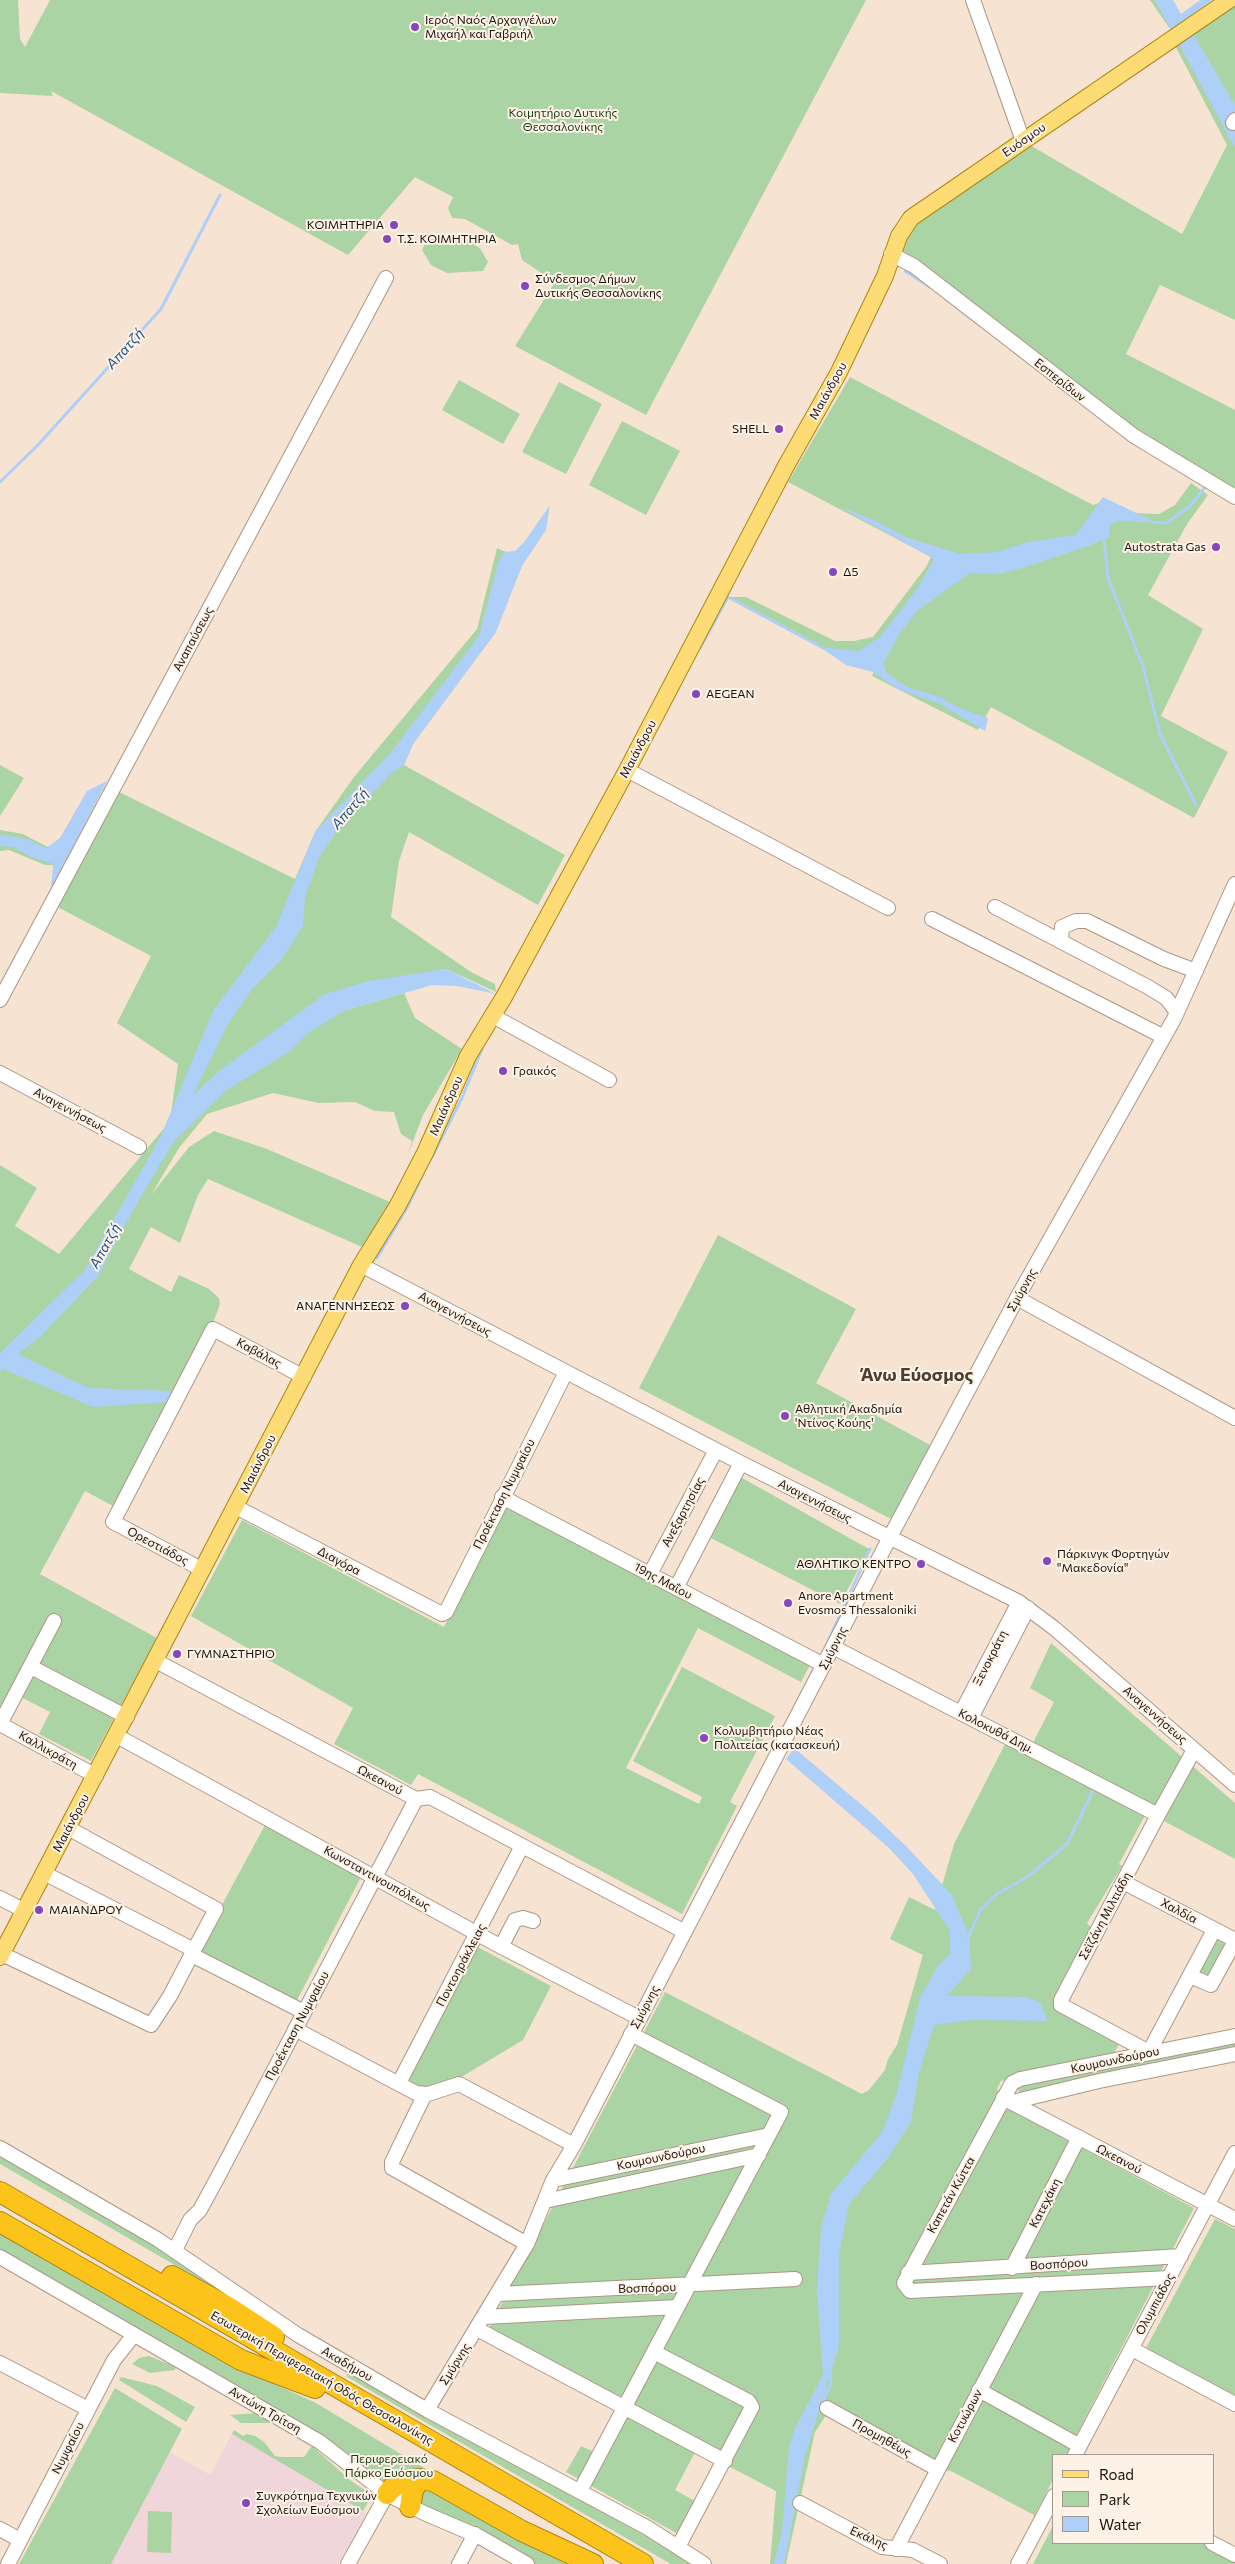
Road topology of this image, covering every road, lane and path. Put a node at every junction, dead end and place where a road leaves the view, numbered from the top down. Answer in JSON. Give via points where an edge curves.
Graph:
{"nodes":[{"id":1,"x":974,"y":0,"type":"edge"},
{"id":2,"x":1229,"y":0,"type":"edge"},
{"id":3,"x":1023,"y":141,"type":"junction"},
{"id":4,"x":891,"y":254,"type":"junction"},
{"id":5,"x":386,"y":278,"type":"dead end"},
{"id":6,"x":1235,"y":498,"type":"edge"},
{"id":7,"x":627,"y":770,"type":"junction"},
{"id":8,"x":1235,"y":884,"type":"edge"},
{"id":9,"x":995,"y":907,"type":"dead end"},
{"id":10,"x":888,"y":908,"type":"dead end"},
{"id":11,"x":932,"y":920,"type":"dead end"},
{"id":12,"x":1061,"y":940,"type":"junction"},
{"id":13,"x":1196,"y":971,"type":"junction"},
{"id":14,"x":0,"y":1000,"type":"edge"},
{"id":15,"x":1177,"y":1012,"type":"junction"},
{"id":16,"x":493,"y":1016,"type":"junction"},
{"id":17,"x":1164,"y":1037,"type":"junction"},
{"id":18,"x":0,"y":1073,"type":"edge"},
{"id":19,"x":609,"y":1080,"type":"dead end"},
{"id":20,"x":139,"y":1147,"type":"dead end"},
{"id":21,"x":361,"y":1265,"type":"junction"},
{"id":22,"x":1017,"y":1298,"type":"junction"},
{"id":23,"x":566,"y":1372,"type":"junction"},
{"id":24,"x":304,"y":1377,"type":"junction"},
{"id":25,"x":1235,"y":1418,"type":"edge"},
{"id":26,"x":716,"y":1450,"type":"junction"},
{"id":27,"x":741,"y":1463,"type":"junction"},
{"id":28,"x":502,"y":1497,"type":"junction"},
{"id":29,"x":236,"y":1507,"type":"junction"},
{"id":30,"x":113,"y":1522,"type":"joint"},
{"id":31,"x":889,"y":1538,"type":"junction"},
{"id":32,"x":203,"y":1570,"type":"junction"},
{"id":33,"x":650,"y":1574,"type":"junction"},
{"id":34,"x":676,"y":1588,"type":"junction"},
{"id":35,"x":1023,"y":1606,"type":"junction"},
{"id":36,"x":442,"y":1614,"type":"joint"},
{"id":37,"x":54,"y":1621,"type":"dead end"},
{"id":38,"x":834,"y":1647,"type":"junction"},
{"id":39,"x":156,"y":1661,"type":"junction"},
{"id":40,"x":824,"y":1665,"type":"junction"},
{"id":41,"x":31,"y":1668,"type":"junction"},
{"id":42,"x":966,"y":1715,"type":"junction"},
{"id":43,"x":127,"y":1717,"type":"junction"},
{"id":44,"x":0,"y":1724,"type":"edge"},
{"id":45,"x":117,"y":1736,"type":"junction"},
{"id":46,"x":1191,"y":1747,"type":"junction"},
{"id":47,"x":96,"y":1776,"type":"junction"},
{"id":48,"x":1235,"y":1785,"type":"edge"},
{"id":49,"x":416,"y":1799,"type":"junction"},
{"id":50,"x":1158,"y":1815,"type":"junction"},
{"id":51,"x":68,"y":1828,"type":"junction"},
{"id":52,"x":522,"y":1846,"type":"junction"},
{"id":53,"x":44,"y":1873,"type":"junction"},
{"id":54,"x":376,"y":1877,"type":"junction"},
{"id":55,"x":1123,"y":1882,"type":"junction"},
{"id":56,"x":0,"y":1898,"type":"edge"},
{"id":57,"x":24,"y":1911,"type":"junction"},
{"id":58,"x":533,"y":1921,"type":"dead end"},
{"id":59,"x":1214,"y":1930,"type":"junction"},
{"id":60,"x":478,"y":1932,"type":"junction"},
{"id":61,"x":685,"y":1932,"type":"junction"},
{"id":62,"x":1235,"y":1941,"type":"edge"},
{"id":63,"x":501,"y":1946,"type":"junction"},
{"id":64,"x":193,"y":1952,"type":"junction"},
{"id":65,"x":1,"y":1956,"type":"edge"},
{"id":66,"x":1190,"y":1976,"type":"junction"},
{"id":67,"x":304,"y":2012,"type":"junction"},
{"id":68,"x":638,"y":2018,"type":"junction"},
{"id":69,"x":295,"y":2029,"type":"junction"},
{"id":70,"x":631,"y":2034,"type":"junction"},
{"id":71,"x":1235,"y":2036,"type":"edge"},
{"id":72,"x":1150,"y":2052,"type":"junction"},
{"id":73,"x":1235,"y":2054,"type":"edge"},
{"id":74,"x":399,"y":2084,"type":"junction"},
{"id":75,"x":425,"y":2094,"type":"junction"},
{"id":76,"x":1007,"y":2100,"type":"junction"},
{"id":77,"x":769,"y":2135,"type":"junction"},
{"id":78,"x":1079,"y":2138,"type":"junction"},
{"id":79,"x":574,"y":2145,"type":"junction"},
{"id":80,"x":0,"y":2148,"type":"edge"},
{"id":81,"x":1235,"y":2153,"type":"edge"},
{"id":82,"x":759,"y":2155,"type":"junction"},
{"id":83,"x":0,"y":2177,"type":"edge"},
{"id":84,"x":553,"y":2180,"type":"junction"},
{"id":85,"x":0,"y":2192,"type":"edge"},
{"id":86,"x":545,"y":2200,"type":"junction"},
{"id":87,"x":0,"y":2205,"type":"edge"},
{"id":88,"x":1208,"y":2205,"type":"junction"},
{"id":89,"x":1235,"y":2219,"type":"edge"},
{"id":90,"x":0,"y":2222,"type":"edge"},
{"id":91,"x":527,"y":2244,"type":"junction"},
{"id":92,"x":174,"y":2250,"type":"junction"},
{"id":93,"x":1181,"y":2256,"type":"junction"},
{"id":94,"x":0,"y":2257,"type":"edge"},
{"id":95,"x":1012,"y":2268,"type":"junction"},
{"id":96,"x":908,"y":2273,"type":"junction"},
{"id":97,"x":1169,"y":2278,"type":"junction"},
{"id":98,"x":795,"y":2279,"type":"dead end"},
{"id":99,"x":1036,"y":2284,"type":"junction"},
{"id":100,"x":688,"y":2286,"type":"junction"},
{"id":101,"x":498,"y":2294,"type":"junction"},
{"id":102,"x":677,"y":2307,"type":"junction"},
{"id":103,"x":484,"y":2317,"type":"junction"},
{"id":104,"x":477,"y":2329,"type":"junction"},
{"id":105,"x":133,"y":2336,"type":"junction"},
{"id":106,"x":1132,"y":2349,"type":"junction"},
{"id":107,"x":654,"y":2352,"type":"junction"},
{"id":108,"x":0,"y":2363,"type":"edge"},
{"id":109,"x":318,"y":2383,"type":"junction"},
{"id":110,"x":979,"y":2390,"type":"junction"},
{"id":111,"x":1235,"y":2404,"type":"edge"},
{"id":112,"x":827,"y":2408,"type":"dead end"},
{"id":113,"x":88,"y":2409,"type":"junction"},
{"id":114,"x":624,"y":2409,"type":"junction"},
{"id":115,"x":427,"y":2410,"type":"junction"},
{"id":116,"x":1078,"y":2451,"type":"edge"},
{"id":117,"x":725,"y":2461,"type":"junction"},
{"id":118,"x":937,"y":2469,"type":"junction"},
{"id":119,"x":420,"y":2479,"type":"junction"},
{"id":120,"x":580,"y":2491,"type":"junction"},
{"id":121,"x":387,"y":2494,"type":"junction"},
{"id":122,"x":1052,"y":2500,"type":"edge"},
{"id":123,"x":800,"y":2504,"type":"dead end"},
{"id":124,"x":410,"y":2507,"type":"junction"},
{"id":125,"x":0,"y":2530,"type":"edge"},
{"id":126,"x":475,"y":2534,"type":"junction"},
{"id":127,"x":1215,"y":2537,"type":"edge"},
{"id":128,"x":20,"y":2540,"type":"junction"},
{"id":129,"x":1214,"y":2544,"type":"edge"},
{"id":130,"x":678,"y":2547,"type":"junction"},
{"id":131,"x":1235,"y":2547,"type":"edge"},
{"id":132,"x":896,"y":2549,"type":"junction"},
{"id":133,"x":1235,"y":2555,"type":"edge"},
{"id":134,"x":8,"y":2564,"type":"edge"},
{"id":135,"x":348,"y":2564,"type":"edge"},
{"id":136,"x":459,"y":2564,"type":"edge"},
{"id":137,"x":527,"y":2564,"type":"edge"},
{"id":138,"x":593,"y":2564,"type":"edge"},
{"id":139,"x":620,"y":2564,"type":"edge"},
{"id":140,"x":643,"y":2564,"type":"edge"},
{"id":141,"x":704,"y":2564,"type":"edge"},
{"id":142,"x":940,"y":2564,"type":"edge"},
{"id":143,"x":1018,"y":2564,"type":"edge"}],
"edges":[{"from":1,"to":3,"type":"street"},
{"from":2,"to":3,"type":"main road","name":"Ευόσμου"},
{"from":3,"to":4,"type":"main road","name":"Ευόσμου","via":[[911,218]]},
{"from":4,"to":6,"type":"street","name":"Εσπερίδων","via":[[914,266],[1134,436]]},
{"from":4,"to":7,"type":"main road","name":"Μαιάνδρου","via":[[886,276],[839,372],[786,466]]},
{"from":5,"to":14,"type":"street","name":"Αναπαύσεως"},
{"from":7,"to":10,"type":"street"},
{"from":7,"to":16,"type":"main road","name":"Μαιάνδρου"},
{"from":8,"to":13,"type":"street","name":"Σμύρνης"},
{"from":9,"to":12,"type":"street"},
{"from":11,"to":17,"type":"street"},
{"from":12,"to":13,"type":"street","via":[[1062,927],[1087,921]]},
{"from":12,"to":15,"type":"street","via":[[1166,998]]},
{"from":13,"to":15,"type":"street","name":"Σμύρνης"},
{"from":15,"to":17,"type":"street","name":"Σμύρνης"},
{"from":16,"to":19,"type":"street"},
{"from":16,"to":21,"type":"main road","name":"Μαιάνδρου","via":[[468,1056],[397,1207]]},
{"from":17,"to":22,"type":"street","name":"Σμύρνης"},
{"from":18,"to":20,"type":"street","name":"Αναγεννήσεως"},
{"from":21,"to":23,"type":"street","name":"Αναγεννήσεως"},
{"from":21,"to":24,"type":"main road","name":"Μαιάνδρου"},
{"from":22,"to":25,"type":"street"},
{"from":22,"to":31,"type":"street","name":"Σμύρνης"},
{"from":23,"to":26,"type":"street","name":"Αναγεννήσεως"},
{"from":23,"to":28,"type":"street","name":"Προέκταση Νυμφαίου"},
{"from":24,"to":29,"type":"main road","name":"Μαιάνδρου"},
{"from":24,"to":30,"type":"street","name":"Καβάλας","via":[[213,1329]]},
{"from":26,"to":27,"type":"street","name":"Αναγεννήσεως"},
{"from":26,"to":33,"type":"street","name":"Ανεξαρτησίας"},
{"from":27,"to":31,"type":"street","name":"Αναγεννήσεως"},
{"from":27,"to":34,"type":"street"},
{"from":28,"to":33,"type":"street","name":"19ης Μαΐου"},
{"from":28,"to":36,"type":"street","name":"Προέκταση Νυμφαίου","via":[[446,1612]]},
{"from":29,"to":32,"type":"main road","name":"Μαιάνδρου"},
{"from":29,"to":36,"type":"street","name":"Διαγόρα"},
{"from":30,"to":32,"type":"street","name":"Ορεστιάδος"},
{"from":31,"to":35,"type":"street","name":"Αναγεννήσεως"},
{"from":31,"to":38,"type":"street","name":"Σμύρνης"},
{"from":32,"to":39,"type":"main road","name":"Μαιάνδρου"},
{"from":33,"to":34,"type":"street","name":"19ης Μαΐου"},
{"from":34,"to":40,"type":"street","name":"19ης Μαΐου"},
{"from":35,"to":42,"type":"street","name":"Ξενοκράτη"},
{"from":35,"to":46,"type":"street","name":"Αναγεννήσεως"},
{"from":37,"to":41,"type":"street"},
{"from":38,"to":40,"type":"street","name":"Σμύρνης"},
{"from":38,"to":42,"type":"street","name":"Κολοκυθά Δημ."},
{"from":39,"to":43,"type":"main road","name":"Μαιάνδρου"},
{"from":39,"to":49,"type":"street","name":"Ωκεανού"},
{"from":40,"to":61,"type":"street","name":"Σμύρνης"},
{"from":41,"to":43,"type":"street"},
{"from":41,"to":44,"type":"street"},
{"from":42,"to":50,"type":"street","name":"Κολοκυθά Δημ."},
{"from":43,"to":45,"type":"main road","name":"Μαιάνδρου"},
{"from":44,"to":47,"type":"street","name":"Καλλικράτη"},
{"from":45,"to":47,"type":"main road","name":"Μαιάνδρου"},
{"from":45,"to":54,"type":"street","name":"Κωνσταντινουπόλεως"},
{"from":46,"to":48,"type":"street","name":"Αναγεννήσεως"},
{"from":46,"to":50,"type":"street","name":"Σεϊζάνη Μιλτιάδη","via":[[1157,1800]]},
{"from":47,"to":51,"type":"main road","name":"Μαιάνδρου"},
{"from":49,"to":52,"type":"street","name":"Ωκεανού","via":[[430,1796]]},
{"from":49,"to":54,"type":"street","name":"Προέκταση Νυμφαίου"},
{"from":50,"to":55,"type":"street","name":"Σεϊζάνη Μιλτιάδη"},
{"from":51,"to":53,"type":"main road","name":"Μαιάνδρου"},
{"from":51,"to":64,"type":"street","via":[[216,1909]]},
{"from":52,"to":60,"type":"street","name":"Ποντοηράκλειας"},
{"from":52,"to":61,"type":"street","name":"Ωκεανού"},
{"from":53,"to":57,"type":"main road","name":"Μαιάνδρου"},
{"from":53,"to":64,"type":"street"},
{"from":54,"to":60,"type":"street","name":"Κωνσταντινουπόλεως"},
{"from":54,"to":67,"type":"street","name":"Προέκταση Νυμφαίου"},
{"from":55,"to":59,"type":"street","name":"Χαλδία"},
{"from":55,"to":72,"type":"street","name":"Σεϊζάνη Μιλτιάδη","via":[[1061,2000],[1062,2006],[1072,2012]]},
{"from":56,"to":57,"type":"street"},
{"from":57,"to":65,"type":"main road","name":"Μαιάνδρου"},
{"from":58,"to":63,"type":"street","via":[[515,1920]]},
{"from":59,"to":62,"type":"street","name":"Χαλδία"},
{"from":59,"to":66,"type":"street"},
{"from":60,"to":63,"type":"street","name":"Κωνσταντινουπόλεως"},
{"from":60,"to":74,"type":"street","name":"Ποντοηράκλειας"},
{"from":61,"to":68,"type":"street","name":"Σμύρνης"},
{"from":62,"to":66,"type":"street","via":[[1211,1985]]},
{"from":63,"to":68,"type":"street","name":"Κωνσταντινουπόλεως"},
{"from":64,"to":65,"type":"street","via":[[170,1996],[150,2025]]},
{"from":64,"to":67,"type":"street"},
{"from":66,"to":72,"type":"street"},
{"from":67,"to":69,"type":"street","name":"Προέκταση Νυμφαίου"},
{"from":68,"to":70,"type":"street","name":"Σμύρνης"},
{"from":69,"to":74,"type":"street"},
{"from":69,"to":92,"type":"street","name":"Προέκταση Νυμφαίου","via":[[200,2210],[190,2220]]},
{"from":70,"to":77,"type":"street","via":[[781,2112]]},
{"from":70,"to":79,"type":"street","name":"Σμύρνης"},
{"from":71,"to":72,"type":"street","name":"Κουμουνδούρου"},
{"from":72,"to":76,"type":"street","name":"Κουμουνδούρου","via":[[1020,2079],[1010,2086]]},
{"from":73,"to":76,"type":"street","name":"Κουμουνδούρου"},
{"from":74,"to":75,"type":"street"},
{"from":75,"to":79,"type":"street","via":[[459,2084]]},
{"from":75,"to":91,"type":"street","via":[[392,2168]]},
{"from":76,"to":78,"type":"street","name":"Ωκεανού"},
{"from":76,"to":96,"type":"street","name":"Καπετάν Κώττα"},
{"from":77,"to":82,"type":"street"},
{"from":77,"to":84,"type":"street","name":"Κουμουνδούρου"},
{"from":78,"to":88,"type":"street","name":"Ωκεανού"},
{"from":78,"to":95,"type":"street","name":"Κατεχάκη"},
{"from":79,"to":84,"type":"street","name":"Σμύρνης"},
{"from":80,"to":92,"type":"street","name":"Ακαδήμου"},
{"from":81,"to":88,"type":"street","name":"Ολυμπιάδος"},
{"from":82,"to":86,"type":"street","name":"Κουμουνδούρου"},
{"from":82,"to":100,"type":"street"},
{"from":83,"to":109,"type":"highway","via":[[260,2326]]},
{"from":84,"to":86,"type":"street","name":"Σμύρνης"},
{"from":85,"to":109,"type":"highway","name":"Εσωτερική Περιφερειακή Οδός Θεσσαλονίκης"},
{"from":86,"to":91,"type":"street","name":"Σμύρνης"},
{"from":87,"to":109,"type":"highway","name":"Εσωτερική Περιφερειακή Οδός Θεσσαλονίκης"},
{"from":88,"to":89,"type":"street","name":"Ωκεανού"},
{"from":88,"to":93,"type":"street","name":"Ολυμπιάδος"},
{"from":90,"to":109,"type":"highway","via":[[241,2360]]},
{"from":91,"to":101,"type":"street","name":"Σμύρνης"},
{"from":92,"to":115,"type":"street","name":"Ακαδήμου","via":[[270,2318]]},
{"from":93,"to":95,"type":"street","name":"Βοσπόρου"},
{"from":93,"to":97,"type":"street","name":"Ολυμπιάδος"},
{"from":94,"to":105,"type":"street","name":"Αντώνη Τρίτση"},
{"from":95,"to":96,"type":"street","name":"Βοσπόρου"},
{"from":96,"to":99,"type":"street","name":"Βοσπόρου","via":[[904,2283],[910,2291]]},
{"from":97,"to":99,"type":"street","name":"Βοσπόρου"},
{"from":97,"to":106,"type":"street","name":"Ολυμπιάδος"},
{"from":98,"to":100,"type":"street","name":"Βοσπόρου"},
{"from":99,"to":110,"type":"street","name":"Κοτυώρων"},
{"from":100,"to":101,"type":"street","name":"Βοσπόρου"},
{"from":100,"to":102,"type":"street"},
{"from":101,"to":103,"type":"street","name":"Σμύρνης"},
{"from":102,"to":103,"type":"street","name":"Βοσπόρου"},
{"from":102,"to":107,"type":"street"},
{"from":103,"to":104,"type":"street","name":"Σμύρνης"},
{"from":104,"to":114,"type":"street"},
{"from":104,"to":115,"type":"street","name":"Σμύρνης"},
{"from":105,"to":113,"type":"street","name":"Νυμφαίου","via":[[114,2360]]},
{"from":105,"to":121,"type":"street","name":"Αντώνη Τρίτση","via":[[320,2442]]},
{"from":106,"to":111,"type":"street"},
{"from":106,"to":116,"type":"street","name":"Ολυμπιάδος"},
{"from":107,"to":114,"type":"street"},
{"from":107,"to":117,"type":"street","via":[[752,2407]]},
{"from":108,"to":113,"type":"street"},
{"from":109,"to":139,"type":"highway","name":"Εσωτερική Περιφερειακή Οδός Θεσσαλονίκης"},
{"from":109,"to":140,"type":"highway","name":"Εσωτερική Περιφερειακή Οδός Θεσσαλονίκης"},
{"from":110,"to":116,"type":"street"},
{"from":110,"to":118,"type":"street","name":"Κοτυώρων"},
{"from":112,"to":118,"type":"street","name":"Προμηθέως"},
{"from":113,"to":128,"type":"street","name":"Νυμφαίου"},
{"from":114,"to":117,"type":"street"},
{"from":114,"to":120,"type":"street"},
{"from":115,"to":120,"type":"street","name":"Ακαδήμου"},
{"from":117,"to":130,"type":"street"},
{"from":118,"to":132,"type":"street","name":"Κοτυώρων"},
{"from":119,"to":121,"type":"highway","via":[[399,2483]]},
{"from":119,"to":124,"type":"highway","via":[[413,2490]]},
{"from":119,"to":138,"type":"highway","via":[[438,2483],[522,2531]]},
{"from":120,"to":130,"type":"street","name":"Ακαδήμου"},
{"from":121,"to":124,"type":"street","name":"Αντώνη Τρίτση"},
{"from":121,"to":135,"type":"street"},
{"from":122,"to":143,"type":"street"},
{"from":123,"to":132,"type":"street","name":"Εκάλης","via":[[882,2547]]},
{"from":124,"to":126,"type":"street","name":"Αντώνη Τρίτση"},
{"from":125,"to":128,"type":"street"},
{"from":126,"to":136,"type":"street"},
{"from":126,"to":137,"type":"street","name":"Αντώνη Τρίτση"},
{"from":127,"to":131,"type":"street"},
{"from":128,"to":134,"type":"street","name":"Νυμφαίου"},
{"from":129,"to":133,"type":"street"},
{"from":130,"to":141,"type":"street","name":"Ακαδήμου"},
{"from":132,"to":142,"type":"street","name":"Εκάλης","via":[[913,2550]]}]}
